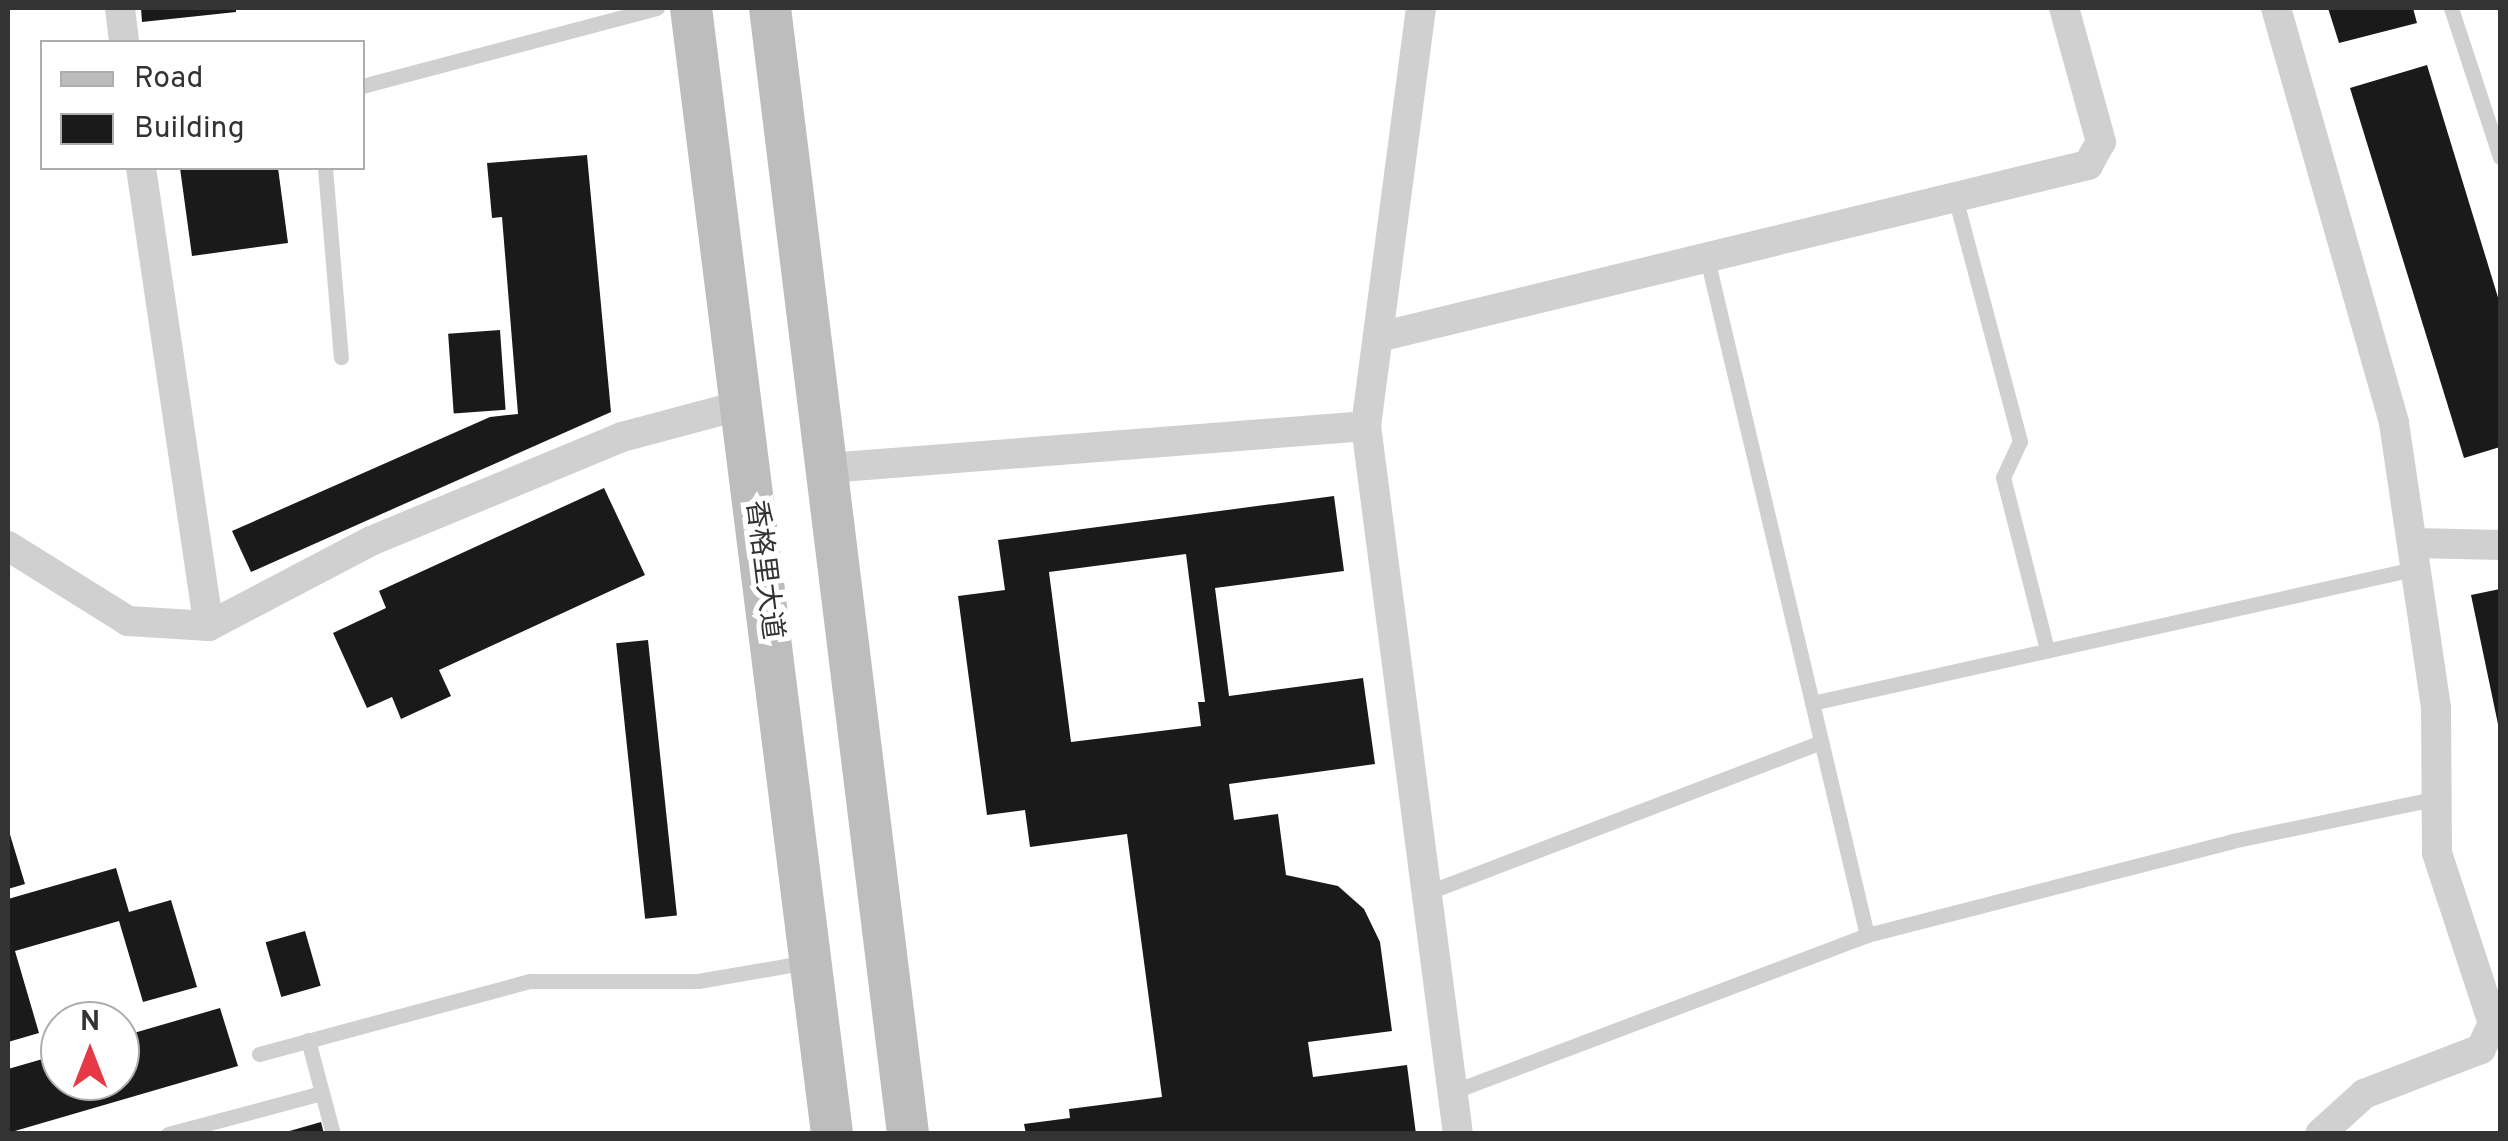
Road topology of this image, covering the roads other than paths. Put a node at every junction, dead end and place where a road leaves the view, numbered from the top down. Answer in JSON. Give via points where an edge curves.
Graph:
{"nodes":[{"id":1,"x":120,"y":8,"type":"edge"},
{"id":2,"x":657,"y":8,"type":"edge"},
{"id":3,"x":690,"y":8,"type":"edge"},
{"id":4,"x":770,"y":8,"type":"edge"},
{"id":5,"x":1420,"y":8,"type":"edge"},
{"id":6,"x":2064,"y":8,"type":"edge"},
{"id":7,"x":2276,"y":8,"type":"edge"},
{"id":8,"x":2451,"y":8,"type":"edge"},
{"id":9,"x":124,"y":40,"type":"edge"},
{"id":10,"x":365,"y":85,"type":"edge"},
{"id":11,"x":2500,"y":156,"type":"edge"},
{"id":12,"x":141,"y":170,"type":"edge"},
{"id":13,"x":325,"y":170,"type":"edge"},
{"id":14,"x":1956,"y":198,"type":"junction"},
{"id":15,"x":1706,"y":254,"type":"junction"},
{"id":16,"x":1380,"y":337,"type":"junction"},
{"id":17,"x":341,"y":357,"type":"dead end"},
{"id":18,"x":742,"y":405,"type":"junction"},
{"id":19,"x":1366,"y":426,"type":"junction"},
{"id":20,"x":828,"y":468,"type":"junction"},
{"id":21,"x":2500,"y":544,"type":"edge"},
{"id":22,"x":8,"y":546,"type":"edge"},
{"id":23,"x":2417,"y":555,"type":"junction"},
{"id":24,"x":210,"y":626,"type":"junction"},
{"id":25,"x":2047,"y":650,"type":"junction"},
{"id":26,"x":1812,"y":703,"type":"junction"},
{"id":27,"x":1821,"y":742,"type":"junction"},
{"id":28,"x":2433,"y":799,"type":"junction"},
{"id":29,"x":1426,"y":893,"type":"junction"},
{"id":30,"x":1867,"y":935,"type":"junction"},
{"id":31,"x":812,"y":962,"type":"junction"},
{"id":32,"x":308,"y":1040,"type":"junction"},
{"id":33,"x":258,"y":1054,"type":"dead end"},
{"id":34,"x":1452,"y":1092,"type":"junction"},
{"id":35,"x":322,"y":1093,"type":"junction"},
{"id":36,"x":168,"y":1134,"type":"edge"},
{"id":37,"x":333,"y":1134,"type":"edge"},
{"id":38,"x":832,"y":1134,"type":"edge"},
{"id":39,"x":908,"y":1134,"type":"edge"},
{"id":40,"x":1458,"y":1134,"type":"edge"},
{"id":41,"x":2320,"y":1134,"type":"edge"}],
"edges":[{"from":1,"to":9,"type":"street"},
{"from":2,"to":10,"type":"lane"},
{"from":3,"to":18,"type":"main road","name":"香格里大道"},
{"from":4,"to":20,"type":"main road"},
{"from":5,"to":16,"type":"street"},
{"from":6,"to":14,"type":"street","via":[[2100,142],[2088,165]]},
{"from":7,"to":23,"type":"street","via":[[2372,328]]},
{"from":8,"to":11,"type":"lane"},
{"from":12,"to":24,"type":"street"},
{"from":13,"to":17,"type":"lane"},
{"from":14,"to":15,"type":"street"},
{"from":14,"to":25,"type":"lane","via":[[2020,440],[2004,477]]},
{"from":15,"to":16,"type":"street"},
{"from":15,"to":26,"type":"lane"},
{"from":16,"to":19,"type":"street"},
{"from":18,"to":24,"type":"street","via":[[622,437],[372,540]]},
{"from":18,"to":31,"type":"main road","name":"香格里大道"},
{"from":19,"to":20,"type":"street"},
{"from":19,"to":29,"type":"street"},
{"from":20,"to":39,"type":"main road"},
{"from":21,"to":23,"type":"street"},
{"from":22,"to":24,"type":"street","via":[[128,620]]},
{"from":23,"to":25,"type":"lane"},
{"from":23,"to":28,"type":"street","via":[[2436,708]]},
{"from":25,"to":26,"type":"lane"},
{"from":26,"to":27,"type":"lane"},
{"from":27,"to":29,"type":"lane"},
{"from":27,"to":30,"type":"lane"},
{"from":28,"to":30,"type":"lane","via":[[2232,841]]},
{"from":28,"to":41,"type":"street","via":[[2444,887],[2492,1014],[2488,1041],[2364,1094]]},
{"from":29,"to":34,"type":"street"},
{"from":30,"to":34,"type":"lane"},
{"from":31,"to":32,"type":"lane","via":[[698,981],[530,981]]},
{"from":31,"to":38,"type":"main road","name":"香格里大道"},
{"from":32,"to":33,"type":"lane"},
{"from":32,"to":35,"type":"lane"},
{"from":34,"to":40,"type":"street"},
{"from":35,"to":36,"type":"lane"},
{"from":35,"to":37,"type":"lane"}]}
